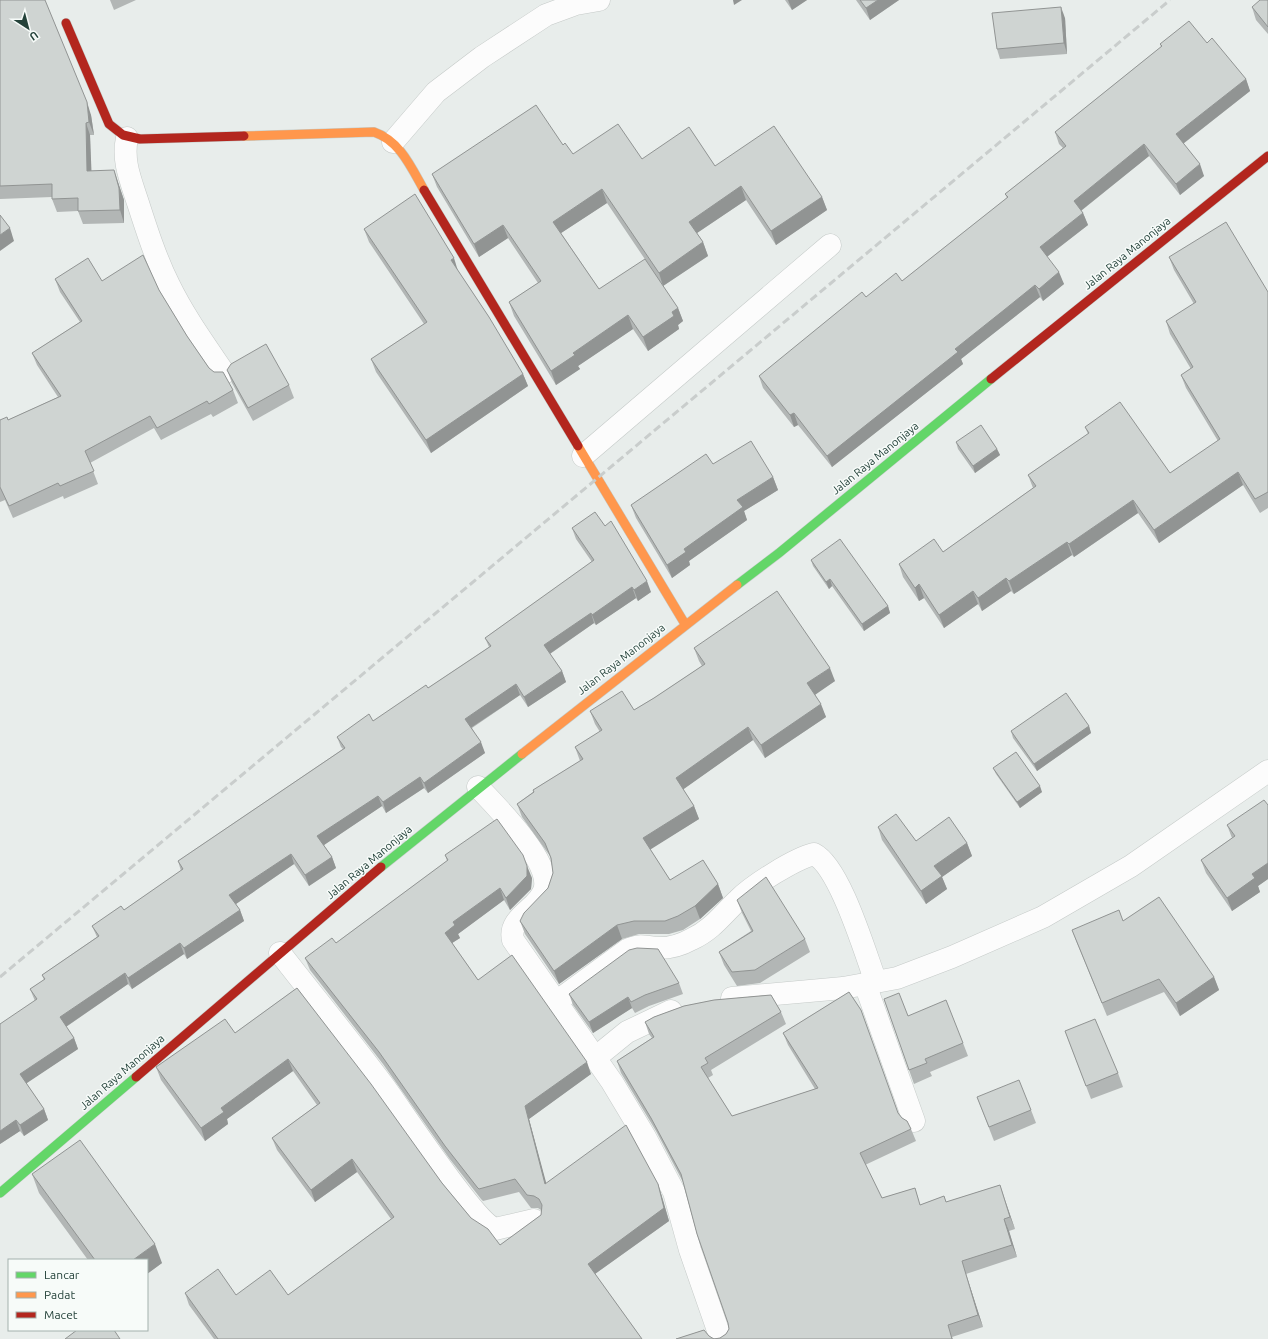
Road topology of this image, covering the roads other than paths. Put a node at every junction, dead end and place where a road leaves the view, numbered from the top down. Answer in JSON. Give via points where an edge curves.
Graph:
{"nodes":[{"id":1,"x":599,"y":0,"type":"edge"},
{"id":2,"x":66,"y":23,"type":"dead end"},
{"id":3,"x":127,"y":138,"type":"junction"},
{"id":4,"x":393,"y":142,"type":"junction"},
{"id":5,"x":1268,"y":156,"type":"edge"},
{"id":6,"x":830,"y":245,"type":"dead end"},
{"id":7,"x":224,"y":373,"type":"edge"},
{"id":8,"x":583,"y":456,"type":"junction"},
{"id":9,"x":685,"y":624,"type":"junction"},
{"id":10,"x":1268,"y":771,"type":"edge"},
{"id":11,"x":478,"y":787,"type":"junction"},
{"id":12,"x":280,"y":953,"type":"junction"},
{"id":13,"x":871,"y":983,"type":"junction"},
{"id":14,"x":556,"y":1002,"type":"junction"},
{"id":15,"x":595,"y":1058,"type":"junction"},
{"id":16,"x":914,"y":1120,"type":"dead end"},
{"id":17,"x":0,"y":1193,"type":"edge"},
{"id":18,"x":534,"y":1220,"type":"edge"},
{"id":19,"x":721,"y":1339,"type":"edge"}],
"edges":[{"from":1,"to":4,"type":"street","via":[[576,4],[546,15],[482,56],[436,92]]},
{"from":2,"to":3,"type":"main road","via":[[109,124],[117,133]]},
{"from":3,"to":4,"type":"main road","via":[[374,132],[385,135]]},
{"from":3,"to":7,"type":"street","via":[[127,168],[149,238],[177,299]]},
{"from":4,"to":8,"type":"main road","via":[[401,151]]},
{"from":5,"to":9,"type":"main road","name":"Jalan Raya Manonjaya","via":[[1049,331],[779,553]]},
{"from":6,"to":8,"type":"street"},
{"from":8,"to":9,"type":"main road"},
{"from":9,"to":11,"type":"main road","name":"Jalan Raya Manonjaya"},
{"from":10,"to":13,"type":"street","via":[[1131,866],[1043,916],[952,957],[897,978]]},
{"from":11,"to":12,"type":"main road","name":"Jalan Raya Manonjaya"},
{"from":11,"to":14,"type":"street","via":[[506,816],[536,855],[545,879],[541,897],[513,927],[511,934]]},
{"from":12,"to":17,"type":"main road","name":"Jalan Raya Manonjaya"},
{"from":12,"to":18,"type":"street","via":[[385,1088],[484,1222],[495,1229]]},
{"from":13,"to":14,"type":"street","via":[[845,899],[824,861],[814,854],[799,860],[739,899],[718,922],[693,939],[667,947],[636,946]]},
{"from":13,"to":15,"type":"street","via":[[701,1003],[653,1018],[627,1032]]},
{"from":13,"to":16,"type":"street"},
{"from":14,"to":15,"type":"street"},
{"from":15,"to":19,"type":"street","via":[[645,1137],[674,1192],[690,1250]]}]}
